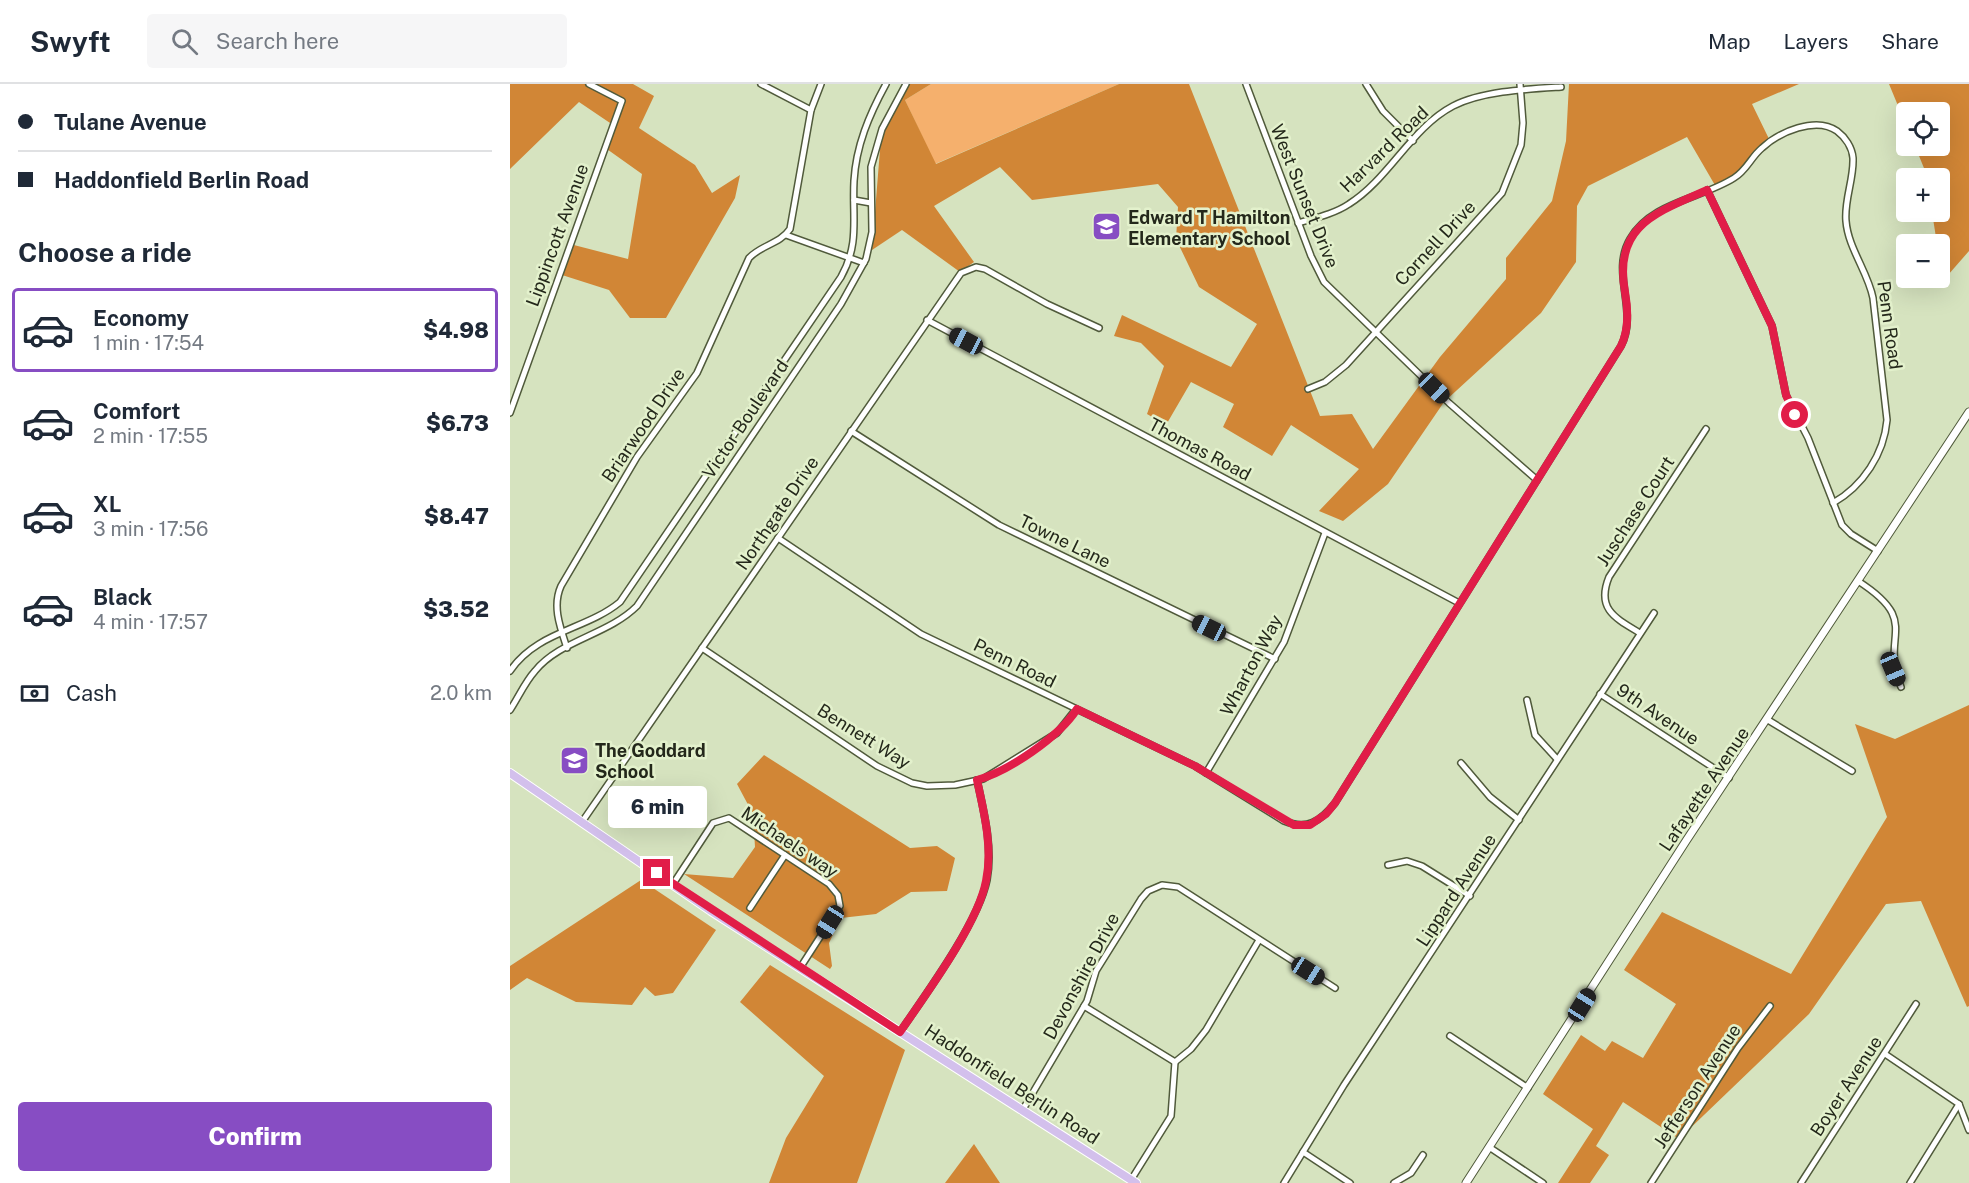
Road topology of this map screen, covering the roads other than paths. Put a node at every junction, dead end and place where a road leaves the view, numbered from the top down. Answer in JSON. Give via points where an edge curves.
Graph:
{"nodes":[{"id":1,"x":589,"y":84,"type":"edge"},
{"id":2,"x":761,"y":84,"type":"edge"},
{"id":3,"x":821,"y":84,"type":"edge"},
{"id":4,"x":886,"y":84,"type":"edge"},
{"id":5,"x":906,"y":84,"type":"edge"},
{"id":6,"x":1246,"y":84,"type":"edge"},
{"id":7,"x":1365,"y":84,"type":"edge"},
{"id":8,"x":1520,"y":86,"type":"edge"},
{"id":9,"x":1561,"y":87,"type":"dead end"},
{"id":10,"x":811,"y":110,"type":"junction"},
{"id":11,"x":1413,"y":141,"type":"junction"},
{"id":12,"x":1707,"y":190,"type":"junction"},
{"id":13,"x":854,"y":200,"type":"junction"},
{"id":14,"x":871,"y":204,"type":"junction"},
{"id":15,"x":1298,"y":223,"type":"junction"},
{"id":16,"x":786,"y":235,"type":"junction"},
{"id":17,"x":850,"y":258,"type":"junction"},
{"id":18,"x":864,"y":263,"type":"junction"},
{"id":19,"x":927,"y":320,"type":"junction"},
{"id":20,"x":1099,"y":328,"type":"dead end"},
{"id":21,"x":1374,"y":332,"type":"junction"},
{"id":22,"x":1308,"y":389,"type":"dead end"},
{"id":23,"x":1969,"y":412,"type":"edge"},
{"id":24,"x":510,"y":413,"type":"edge"},
{"id":25,"x":1706,"y":429,"type":"dead end"},
{"id":26,"x":851,"y":431,"type":"junction"},
{"id":27,"x":1537,"y":480,"type":"junction"},
{"id":28,"x":1833,"y":503,"type":"junction"},
{"id":29,"x":1325,"y":533,"type":"junction"},
{"id":30,"x":778,"y":538,"type":"junction"},
{"id":31,"x":1878,"y":551,"type":"junction"},
{"id":32,"x":1858,"y":582,"type":"junction"},
{"id":33,"x":1459,"y":603,"type":"junction"},
{"id":34,"x":1654,"y":613,"type":"dead end"},
{"id":35,"x":561,"y":630,"type":"junction"},
{"id":36,"x":1640,"y":633,"type":"junction"},
{"id":37,"x":567,"y":648,"type":"junction"},
{"id":38,"x":702,"y":648,"type":"junction"},
{"id":39,"x":1275,"y":658,"type":"junction"},
{"id":40,"x":510,"y":671,"type":"edge"},
{"id":41,"x":1901,"y":687,"type":"dead end"},
{"id":42,"x":1600,"y":694,"type":"junction"},
{"id":43,"x":1527,"y":700,"type":"dead end"},
{"id":44,"x":1077,"y":709,"type":"junction"},
{"id":45,"x":510,"y":710,"type":"edge"},
{"id":46,"x":1768,"y":720,"type":"junction"},
{"id":47,"x":1557,"y":759,"type":"junction"},
{"id":48,"x":1461,"y":763,"type":"dead end"},
{"id":49,"x":1852,"y":771,"type":"dead end"},
{"id":50,"x":510,"y":773,"type":"edge"},
{"id":51,"x":1206,"y":773,"type":"junction"},
{"id":52,"x":1729,"y":778,"type":"junction"},
{"id":53,"x":977,"y":780,"type":"junction"},
{"id":54,"x":1519,"y":820,"type":"junction"},
{"id":55,"x":582,"y":822,"type":"junction"},
{"id":56,"x":785,"y":855,"type":"junction"},
{"id":57,"x":1388,"y":865,"type":"dead end"},
{"id":58,"x":674,"y":884,"type":"junction"},
{"id":59,"x":1470,"y":896,"type":"junction"},
{"id":60,"x":750,"y":908,"type":"dead end"},
{"id":61,"x":1259,"y":940,"type":"junction"},
{"id":62,"x":800,"y":968,"type":"junction"},
{"id":63,"x":1335,"y":988,"type":"dead end"},
{"id":64,"x":1916,"y":1004,"type":"dead end"},
{"id":65,"x":1084,"y":1006,"type":"junction"},
{"id":66,"x":1770,"y":1006,"type":"dead end"},
{"id":67,"x":900,"y":1032,"type":"junction"},
{"id":68,"x":1450,"y":1036,"type":"dead end"},
{"id":69,"x":1885,"y":1054,"type":"junction"},
{"id":70,"x":1175,"y":1062,"type":"junction"},
{"id":71,"x":1528,"y":1088,"type":"junction"},
{"id":72,"x":1959,"y":1104,"type":"junction"},
{"id":73,"x":1022,"y":1111,"type":"junction"},
{"id":74,"x":1969,"y":1130,"type":"edge"},
{"id":75,"x":1490,"y":1147,"type":"junction"},
{"id":76,"x":1303,"y":1152,"type":"junction"},
{"id":77,"x":1423,"y":1155,"type":"dead end"},
{"id":78,"x":1134,"y":1181,"type":"edge"},
{"id":79,"x":1284,"y":1183,"type":"edge"},
{"id":80,"x":1350,"y":1183,"type":"edge"},
{"id":81,"x":1394,"y":1183,"type":"edge"},
{"id":82,"x":1466,"y":1183,"type":"edge"},
{"id":83,"x":1543,"y":1183,"type":"edge"},
{"id":84,"x":1651,"y":1183,"type":"edge"},
{"id":85,"x":1801,"y":1183,"type":"edge"},
{"id":86,"x":1910,"y":1183,"type":"edge"}],
"edges":[{"from":1,"to":24,"type":"street","name":"Lippincott Avenue","via":[[622,101]]},
{"from":2,"to":10,"type":"street"},
{"from":3,"to":10,"type":"street"},
{"from":4,"to":13,"type":"street","name":"Victor Boulevard","via":[[859,147]]},
{"from":5,"to":14,"type":"street","name":"Victor Boulevard","via":[[878,140],[872,167]]},
{"from":6,"to":15,"type":"street","name":"West Sunset Drive"},
{"from":7,"to":11,"type":"street","via":[[1383,111]]},
{"from":8,"to":9,"type":"street","name":"Harvard Road"},
{"from":8,"to":11,"type":"street","name":"Harvard Road","via":[[1454,105]]},
{"from":8,"to":21,"type":"street","name":"Cornell Drive","via":[[1521,145],[1502,192]]},
{"from":10,"to":16,"type":"street"},
{"from":11,"to":15,"type":"street","name":"Harvard Road","via":[[1350,204]]},
{"from":12,"to":27,"type":"street","name":"Penn Road","via":[[1652,215],[1637,227],[1628,242],[1622,260],[1627,306],[1624,340]]},
{"from":12,"to":28,"type":"street","via":[[1772,326],[1786,395],[1808,438]]},
{"from":12,"to":28,"type":"street","name":"Penn Road","via":[[1746,169],[1760,149],[1774,138],[1811,124],[1835,130],[1846,139],[1853,155],[1845,219],[1873,298],[1886,439],[1859,484]]},
{"from":13,"to":14,"type":"street"},
{"from":13,"to":17,"type":"street","name":"Victor Boulevard","via":[[855,236]]},
{"from":14,"to":18,"type":"street","name":"Victor Boulevard","via":[[872,232]]},
{"from":15,"to":21,"type":"street","name":"West Sunset Drive","via":[[1324,282]]},
{"from":16,"to":17,"type":"street"},
{"from":16,"to":35,"type":"street","name":"Briarwood Drive","via":[[749,258],[697,373],[637,457],[561,585],[556,602]]},
{"from":17,"to":18,"type":"street"},
{"from":17,"to":35,"type":"street","name":"Victor Boulevard","via":[[841,277],[621,602],[597,618]]},
{"from":18,"to":37,"type":"street","name":"Victor Boulevard","via":[[841,304],[637,606],[610,627]]},
{"from":19,"to":20,"type":"street","name":"Northgate Drive","via":[[968,268],[985,269]]},
{"from":19,"to":26,"type":"street","name":"Northgate Drive"},
{"from":19,"to":29,"type":"street","name":"Thomas Road"},
{"from":21,"to":22,"type":"street","name":"Cornell Drive","via":[[1335,375]]},
{"from":21,"to":27,"type":"street","name":"West Sunset Drive"},
{"from":23,"to":31,"type":"street","name":"Lafayette Avenue"},
{"from":25,"to":36,"type":"street","name":"Juschase Court","via":[[1604,590],[1606,608]]},
{"from":26,"to":30,"type":"street","name":"Northgate Drive"},
{"from":26,"to":39,"type":"street","name":"Towne Lane","via":[[999,525]]},
{"from":27,"to":33,"type":"street","name":"Penn Road"},
{"from":28,"to":31,"type":"street","via":[[1842,525]]},
{"from":29,"to":33,"type":"street","name":"Thomas Road"},
{"from":29,"to":39,"type":"street","name":"Wharton Way"},
{"from":30,"to":38,"type":"street","name":"Northgate Drive"},
{"from":30,"to":44,"type":"street","name":"Penn Road","via":[[921,634]]},
{"from":31,"to":32,"type":"street","name":"Lafayette Avenue"},
{"from":32,"to":41,"type":"street","via":[[1884,600],[1895,616],[1893,669]]},
{"from":32,"to":46,"type":"street","name":"Lafayette Avenue"},
{"from":33,"to":51,"type":"street","name":"Penn Road","via":[[1335,803],[1315,822],[1301,826],[1284,821]]},
{"from":34,"to":36,"type":"street","name":"Lippard Avenue"},
{"from":35,"to":37,"type":"street","name":"Briarwood Drive"},
{"from":35,"to":40,"type":"street","name":"Victor Boulevard","via":[[534,646]]},
{"from":36,"to":42,"type":"street","name":"Lippard Avenue"},
{"from":37,"to":45,"type":"street","name":"Victor Boulevard","via":[[534,671]]},
{"from":38,"to":53,"type":"street","name":"Bennett Way","via":[[895,776],[927,786]]},
{"from":38,"to":55,"type":"street","name":"Northgate Drive"},
{"from":39,"to":51,"type":"street","name":"Wharton Way"},
{"from":42,"to":47,"type":"street","name":"Lippard Avenue"},
{"from":42,"to":52,"type":"street","name":"9th Avenue"},
{"from":43,"to":47,"type":"street","via":[[1535,735]]},
{"from":44,"to":51,"type":"street","name":"Penn Road"},
{"from":44,"to":53,"type":"street","name":"Bennett Way","via":[[1057,733],[1012,763]]},
{"from":46,"to":49,"type":"street"},
{"from":46,"to":52,"type":"street","name":"Lafayette Avenue"},
{"from":47,"to":54,"type":"street","name":"Lippard Avenue"},
{"from":48,"to":54,"type":"street","via":[[1490,797]]},
{"from":50,"to":55,"type":"main road","name":"Haddonfield Berlin Road"},
{"from":52,"to":71,"type":"street","name":"Lafayette Avenue"},
{"from":53,"to":67,"type":"street","via":[[988,848],[982,897],[934,982]]},
{"from":54,"to":59,"type":"street","name":"Lippard Avenue"},
{"from":55,"to":58,"type":"main road","name":"Haddonfield Berlin Road"},
{"from":56,"to":58,"type":"street","name":"Michaels way","via":[[729,818],[721,819],[713,823]]},
{"from":56,"to":60,"type":"street"},
{"from":56,"to":62,"type":"street","name":"Michaels way","via":[[829,884],[838,895],[840,906]]},
{"from":57,"to":59,"type":"street","via":[[1407,861],[1422,866]]},
{"from":58,"to":62,"type":"main road","name":"Haddonfield Berlin Road"},
{"from":59,"to":76,"type":"street","name":"Lippard Avenue"},
{"from":61,"to":63,"type":"street","name":"Devonshire Drive"},
{"from":61,"to":65,"type":"street","name":"Devonshire Drive","via":[[1178,887],[1170,884],[1152,888],[1096,971]]},
{"from":61,"to":70,"type":"street","via":[[1206,1030]]},
{"from":62,"to":67,"type":"main road","name":"Haddonfield Berlin Road"},
{"from":64,"to":69,"type":"street","name":"Boyer Avenue"},
{"from":65,"to":70,"type":"street"},
{"from":65,"to":73,"type":"street","name":"Devonshire Drive"},
{"from":66,"to":84,"type":"street","name":"Jefferson Avenue","via":[[1738,1048]]},
{"from":67,"to":73,"type":"main road","name":"Haddonfield Berlin Road"},
{"from":68,"to":71,"type":"street"},
{"from":69,"to":72,"type":"street"},
{"from":69,"to":85,"type":"street","name":"Boyer Avenue"},
{"from":70,"to":78,"type":"street","via":[[1171,1116]]},
{"from":71,"to":75,"type":"street","name":"Lafayette Avenue"},
{"from":72,"to":74,"type":"street"},
{"from":72,"to":86,"type":"street"},
{"from":73,"to":78,"type":"main road","name":"Haddonfield Berlin Road"},
{"from":75,"to":82,"type":"street","name":"Lafayette Avenue"},
{"from":75,"to":83,"type":"street"},
{"from":76,"to":79,"type":"street","name":"Lippard Avenue"},
{"from":76,"to":80,"type":"street"},
{"from":77,"to":81,"type":"street","via":[[1411,1173]]}]}
